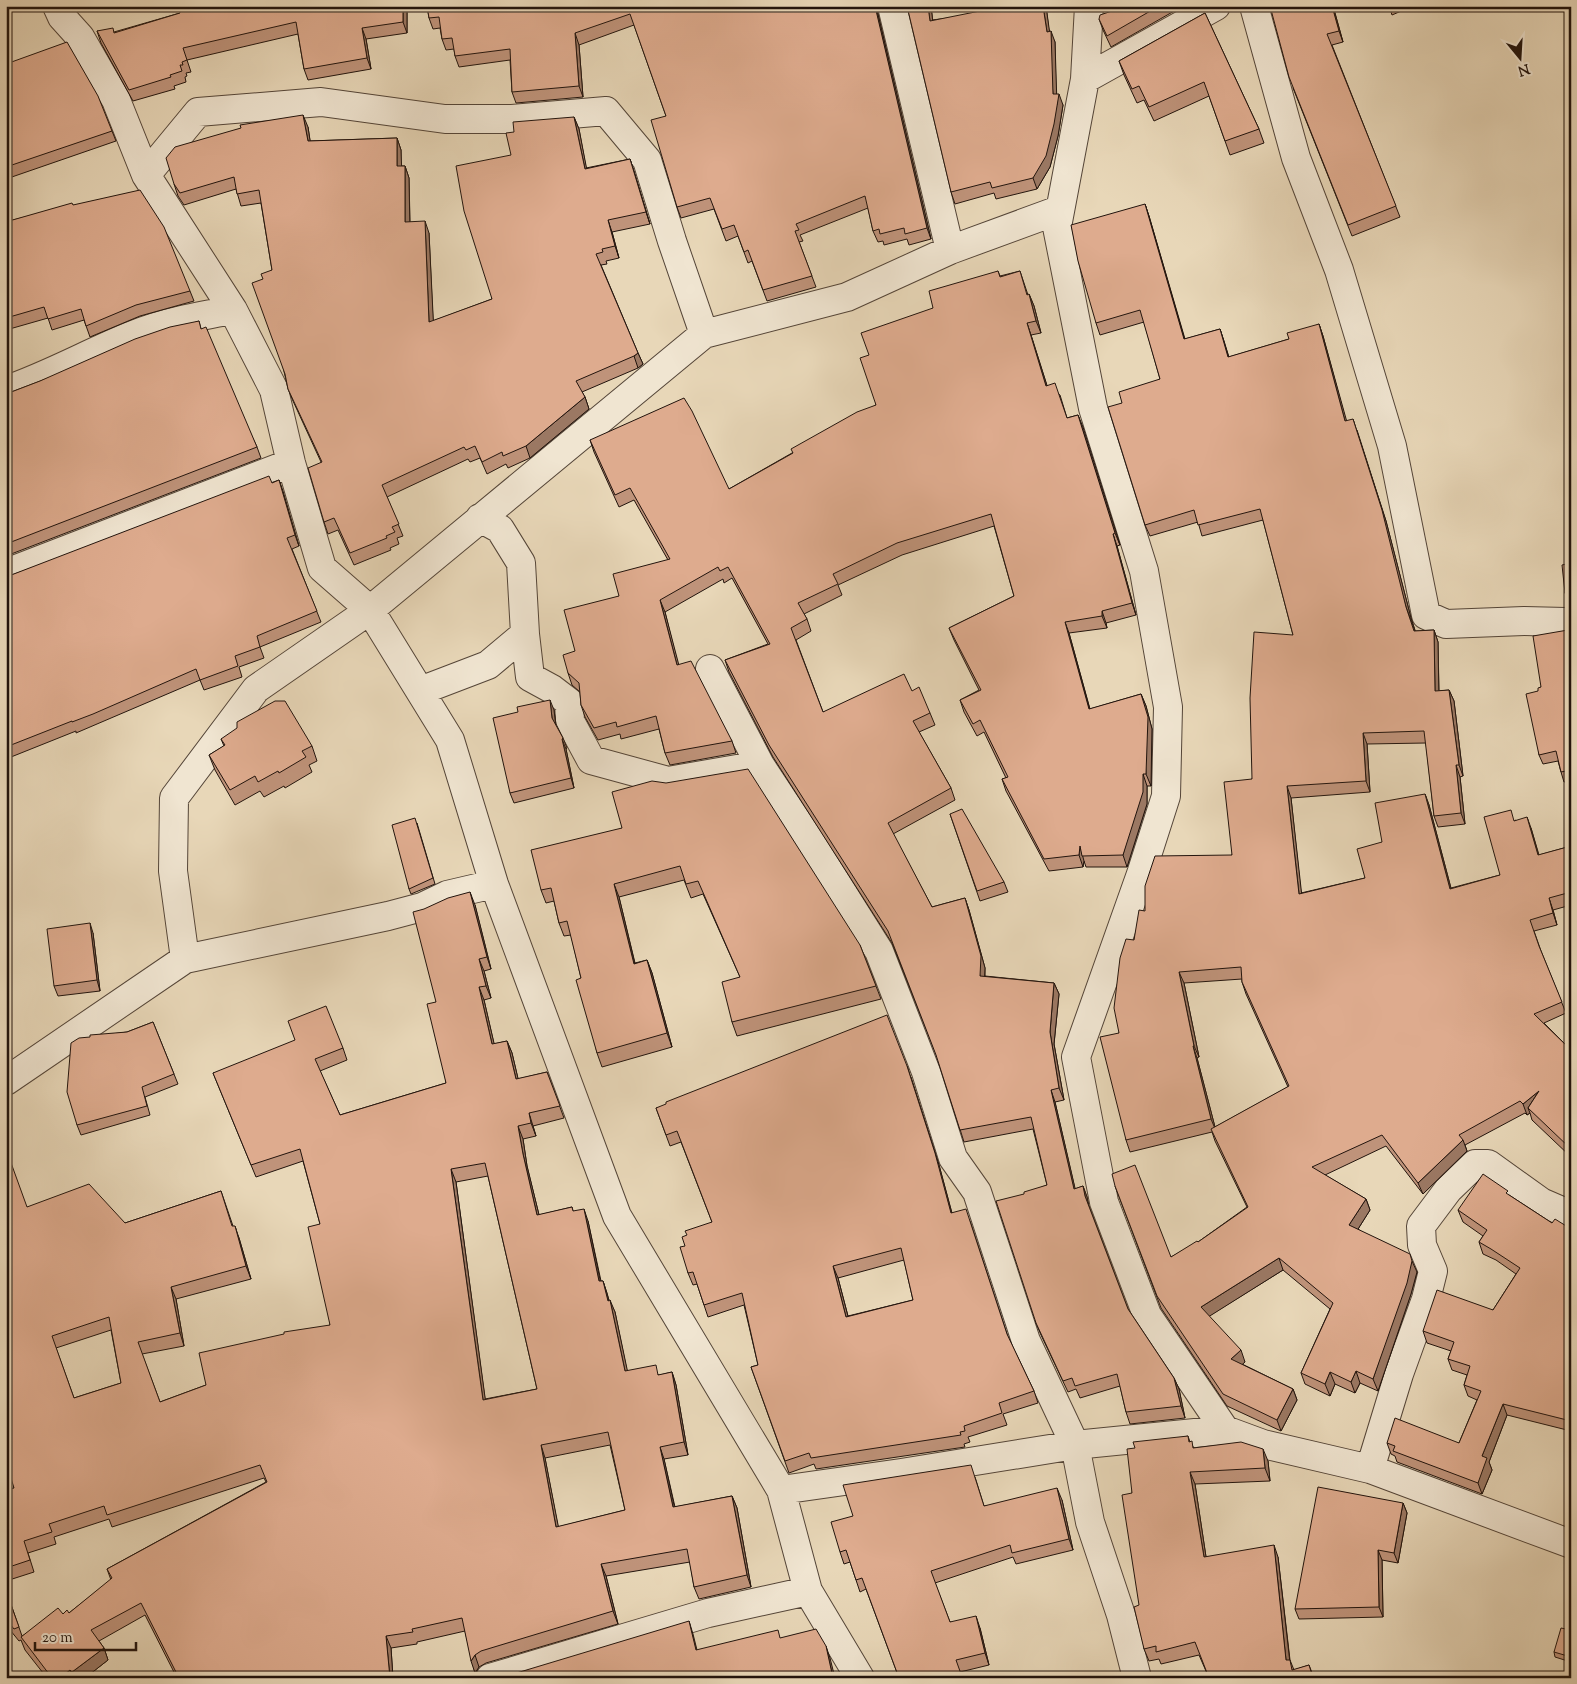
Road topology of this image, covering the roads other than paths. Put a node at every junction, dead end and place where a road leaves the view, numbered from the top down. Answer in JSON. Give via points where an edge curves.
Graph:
{"nodes":[{"id":1,"x":57,"y":6,"type":"edge"},
{"id":2,"x":892,"y":6,"type":"edge"},
{"id":3,"x":1089,"y":6,"type":"edge"},
{"id":4,"x":1216,"y":6,"type":"edge"},
{"id":5,"x":1254,"y":6,"type":"edge"},
{"id":6,"x":1085,"y":79,"type":"junction"},
{"id":7,"x":146,"y":175,"type":"junction"},
{"id":8,"x":1059,"y":210,"type":"junction"},
{"id":9,"x":950,"y":250,"type":"junction"},
{"id":10,"x":233,"y":310,"type":"junction"},
{"id":11,"x":704,"y":334,"type":"junction"},
{"id":12,"x":6,"y":390,"type":"edge"},
{"id":13,"x":291,"y":463,"type":"junction"},
{"id":14,"x":480,"y":518,"type":"junction"},
{"id":15,"x":6,"y":573,"type":"edge"},
{"id":16,"x":370,"y":610,"type":"junction"},
{"id":17,"x":1571,"y":624,"type":"edge"},
{"id":18,"x":525,"y":634,"type":"junction"},
{"id":19,"x":710,"y":670,"type":"dead end"},
{"id":20,"x":420,"y":692,"type":"junction"},
{"id":21,"x":760,"y":765,"type":"junction"},
{"id":22,"x":494,"y":884,"type":"junction"},
{"id":23,"x":185,"y":959,"type":"junction"},
{"id":24,"x":6,"y":1080,"type":"edge"},
{"id":25,"x":1571,"y":1215,"type":"edge"},
{"id":26,"x":1225,"y":1430,"type":"junction"},
{"id":27,"x":1075,"y":1446,"type":"junction"},
{"id":28,"x":1370,"y":1469,"type":"junction"},
{"id":29,"x":781,"y":1490,"type":"junction"},
{"id":30,"x":1571,"y":1544,"type":"edge"},
{"id":31,"x":808,"y":1591,"type":"junction"},
{"id":32,"x":490,"y":1678,"type":"edge"},
{"id":33,"x":860,"y":1678,"type":"edge"},
{"id":34,"x":1137,"y":1678,"type":"edge"}],
"edges":[{"from":1,"to":7,"type":"street","via":[[62,17],[80,37],[116,100]]},
{"from":2,"to":9,"type":"street"},
{"from":3,"to":6,"type":"street"},
{"from":4,"to":6,"type":"street"},
{"from":5,"to":17,"type":"street","via":[[1296,158],[1339,270],[1392,446],[1426,615],[1446,624],[1524,621]]},
{"from":6,"to":8,"type":"street"},
{"from":7,"to":10,"type":"street"},
{"from":7,"to":11,"type":"street","via":[[198,112],[321,102],[444,119],[512,119],[606,112],[647,160]]},
{"from":8,"to":9,"type":"street"},
{"from":8,"to":26,"type":"street","via":[[1057,227],[1093,408],[1144,571],[1168,707],[1166,796],[1076,1056],[1104,1202],[1147,1315]]},
{"from":9,"to":11,"type":"street","via":[[847,297]]},
{"from":10,"to":12,"type":"street","via":[[185,318],[134,334]]},
{"from":10,"to":13,"type":"street","via":[[274,390]]},
{"from":11,"to":14,"type":"street"},
{"from":13,"to":15,"type":"street"},
{"from":13,"to":16,"type":"street","via":[[322,568]]},
{"from":14,"to":16,"type":"street"},
{"from":14,"to":18,"type":"street","via":[[500,528],[521,563]]},
{"from":16,"to":20,"type":"street"},
{"from":16,"to":23,"type":"street","via":[[256,689],[174,798],[173,871]]},
{"from":18,"to":20,"type":"street","via":[[488,665]]},
{"from":18,"to":21,"type":"street","via":[[530,678],[569,702],[570,721],[591,760],[668,781]]},
{"from":19,"to":21,"type":"street"},
{"from":20,"to":22,"type":"street","via":[[450,740]]},
{"from":21,"to":27,"type":"street","via":[[879,951],[926,1072],[953,1158],[977,1192],[1026,1341]]},
{"from":22,"to":23,"type":"street","via":[[447,895],[388,916]]},
{"from":22,"to":29,"type":"street","via":[[617,1216]]},
{"from":23,"to":24,"type":"street"},
{"from":25,"to":28,"type":"street","via":[[1541,1202],[1488,1164],[1475,1164],[1448,1190],[1421,1226],[1422,1245],[1433,1271]]},
{"from":26,"to":27,"type":"street"},
{"from":26,"to":28,"type":"street","via":[[1263,1444]]},
{"from":27,"to":29,"type":"street"},
{"from":27,"to":34,"type":"street","via":[[1090,1522],[1121,1615]]},
{"from":28,"to":30,"type":"street"},
{"from":29,"to":31,"type":"street"},
{"from":31,"to":32,"type":"street","via":[[708,1613]]},
{"from":31,"to":33,"type":"street"}]}
